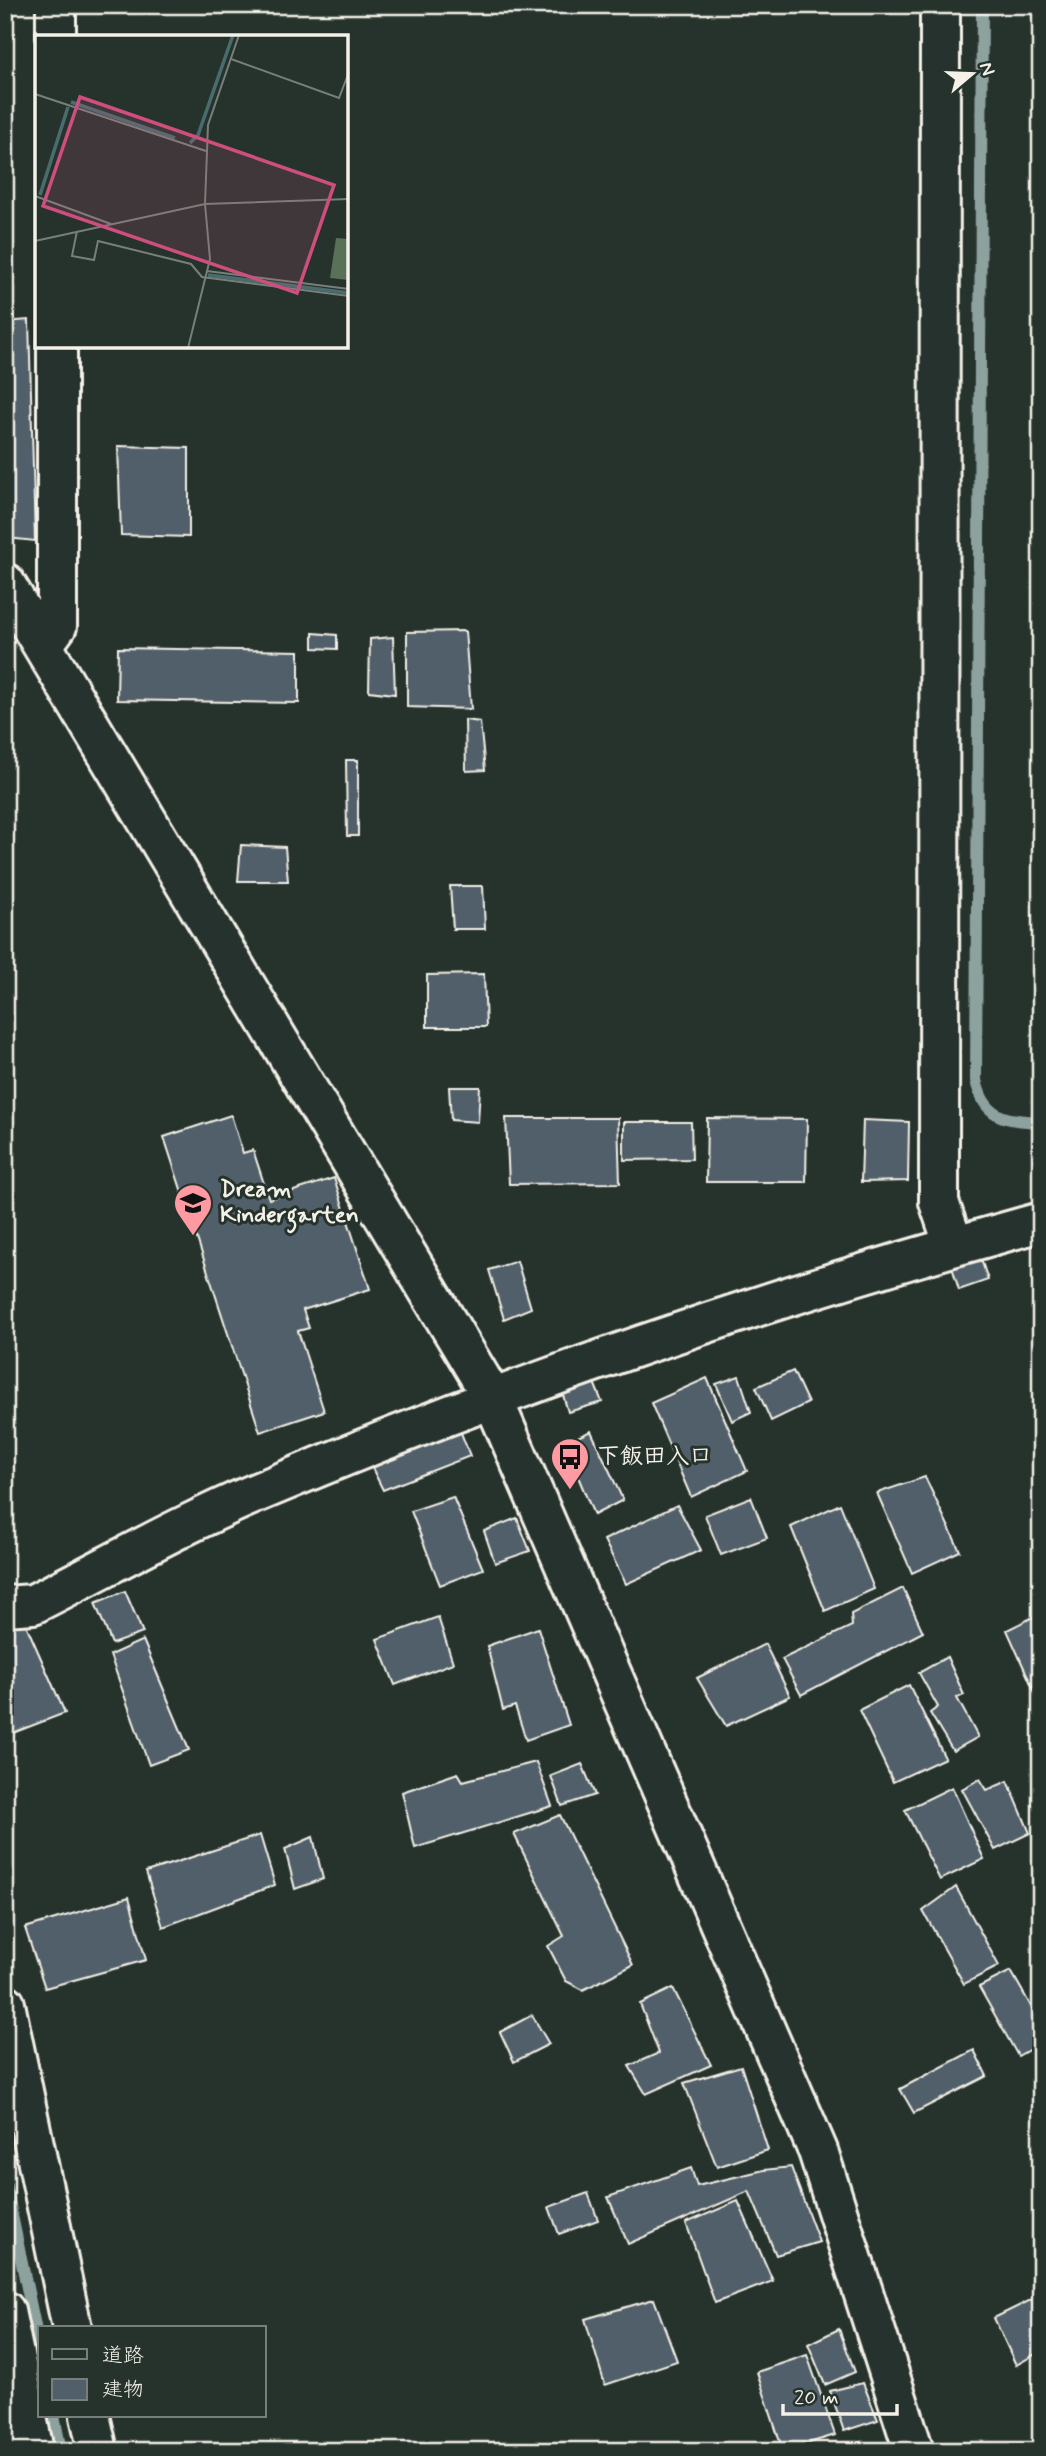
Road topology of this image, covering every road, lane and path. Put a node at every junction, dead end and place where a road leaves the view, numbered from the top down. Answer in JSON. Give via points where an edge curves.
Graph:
{"nodes":[{"id":1,"x":56,"y":5,"type":"edge"},
{"id":2,"x":940,"y":5,"type":"edge"},
{"id":3,"x":56,"y":35,"type":"edge"},
{"id":4,"x":57,"y":348,"type":"edge"},
{"id":5,"x":5,"y":583,"type":"edge"},
{"id":6,"x":43,"y":645,"type":"junction"},
{"id":7,"x":1041,"y":1222,"type":"edge"},
{"id":8,"x":954,"y":1246,"type":"junction"},
{"id":9,"x":492,"y":1397,"type":"junction"},
{"id":10,"x":5,"y":1606,"type":"edge"},
{"id":11,"x":5,"y":2004,"type":"edge"},
{"id":12,"x":5,"y":2311,"type":"edge"},
{"id":13,"x":72,"y":2326,"type":"edge"},
{"id":14,"x":90,"y":2418,"type":"edge"},
{"id":15,"x":34,"y":2451,"type":"edge"},
{"id":16,"x":98,"y":2451,"type":"edge"},
{"id":17,"x":914,"y":2451,"type":"edge"}],
"edges":[{"from":1,"to":3,"type":"street"},
{"from":2,"to":8,"type":"street","via":[[939,1202]]},
{"from":4,"to":6,"type":"street","via":[[57,626]]},
{"from":5,"to":6,"type":"street"},
{"from":6,"to":9,"type":"street"},
{"from":7,"to":8,"type":"street"},
{"from":8,"to":9,"type":"street"},
{"from":9,"to":10,"type":"street","via":[[254,1494],[33,1604]]},
{"from":9,"to":17,"type":"street","via":[[818,2151]]},
{"from":11,"to":13,"type":"street"},
{"from":12,"to":15,"type":"street"},
{"from":14,"to":16,"type":"street"}]}
